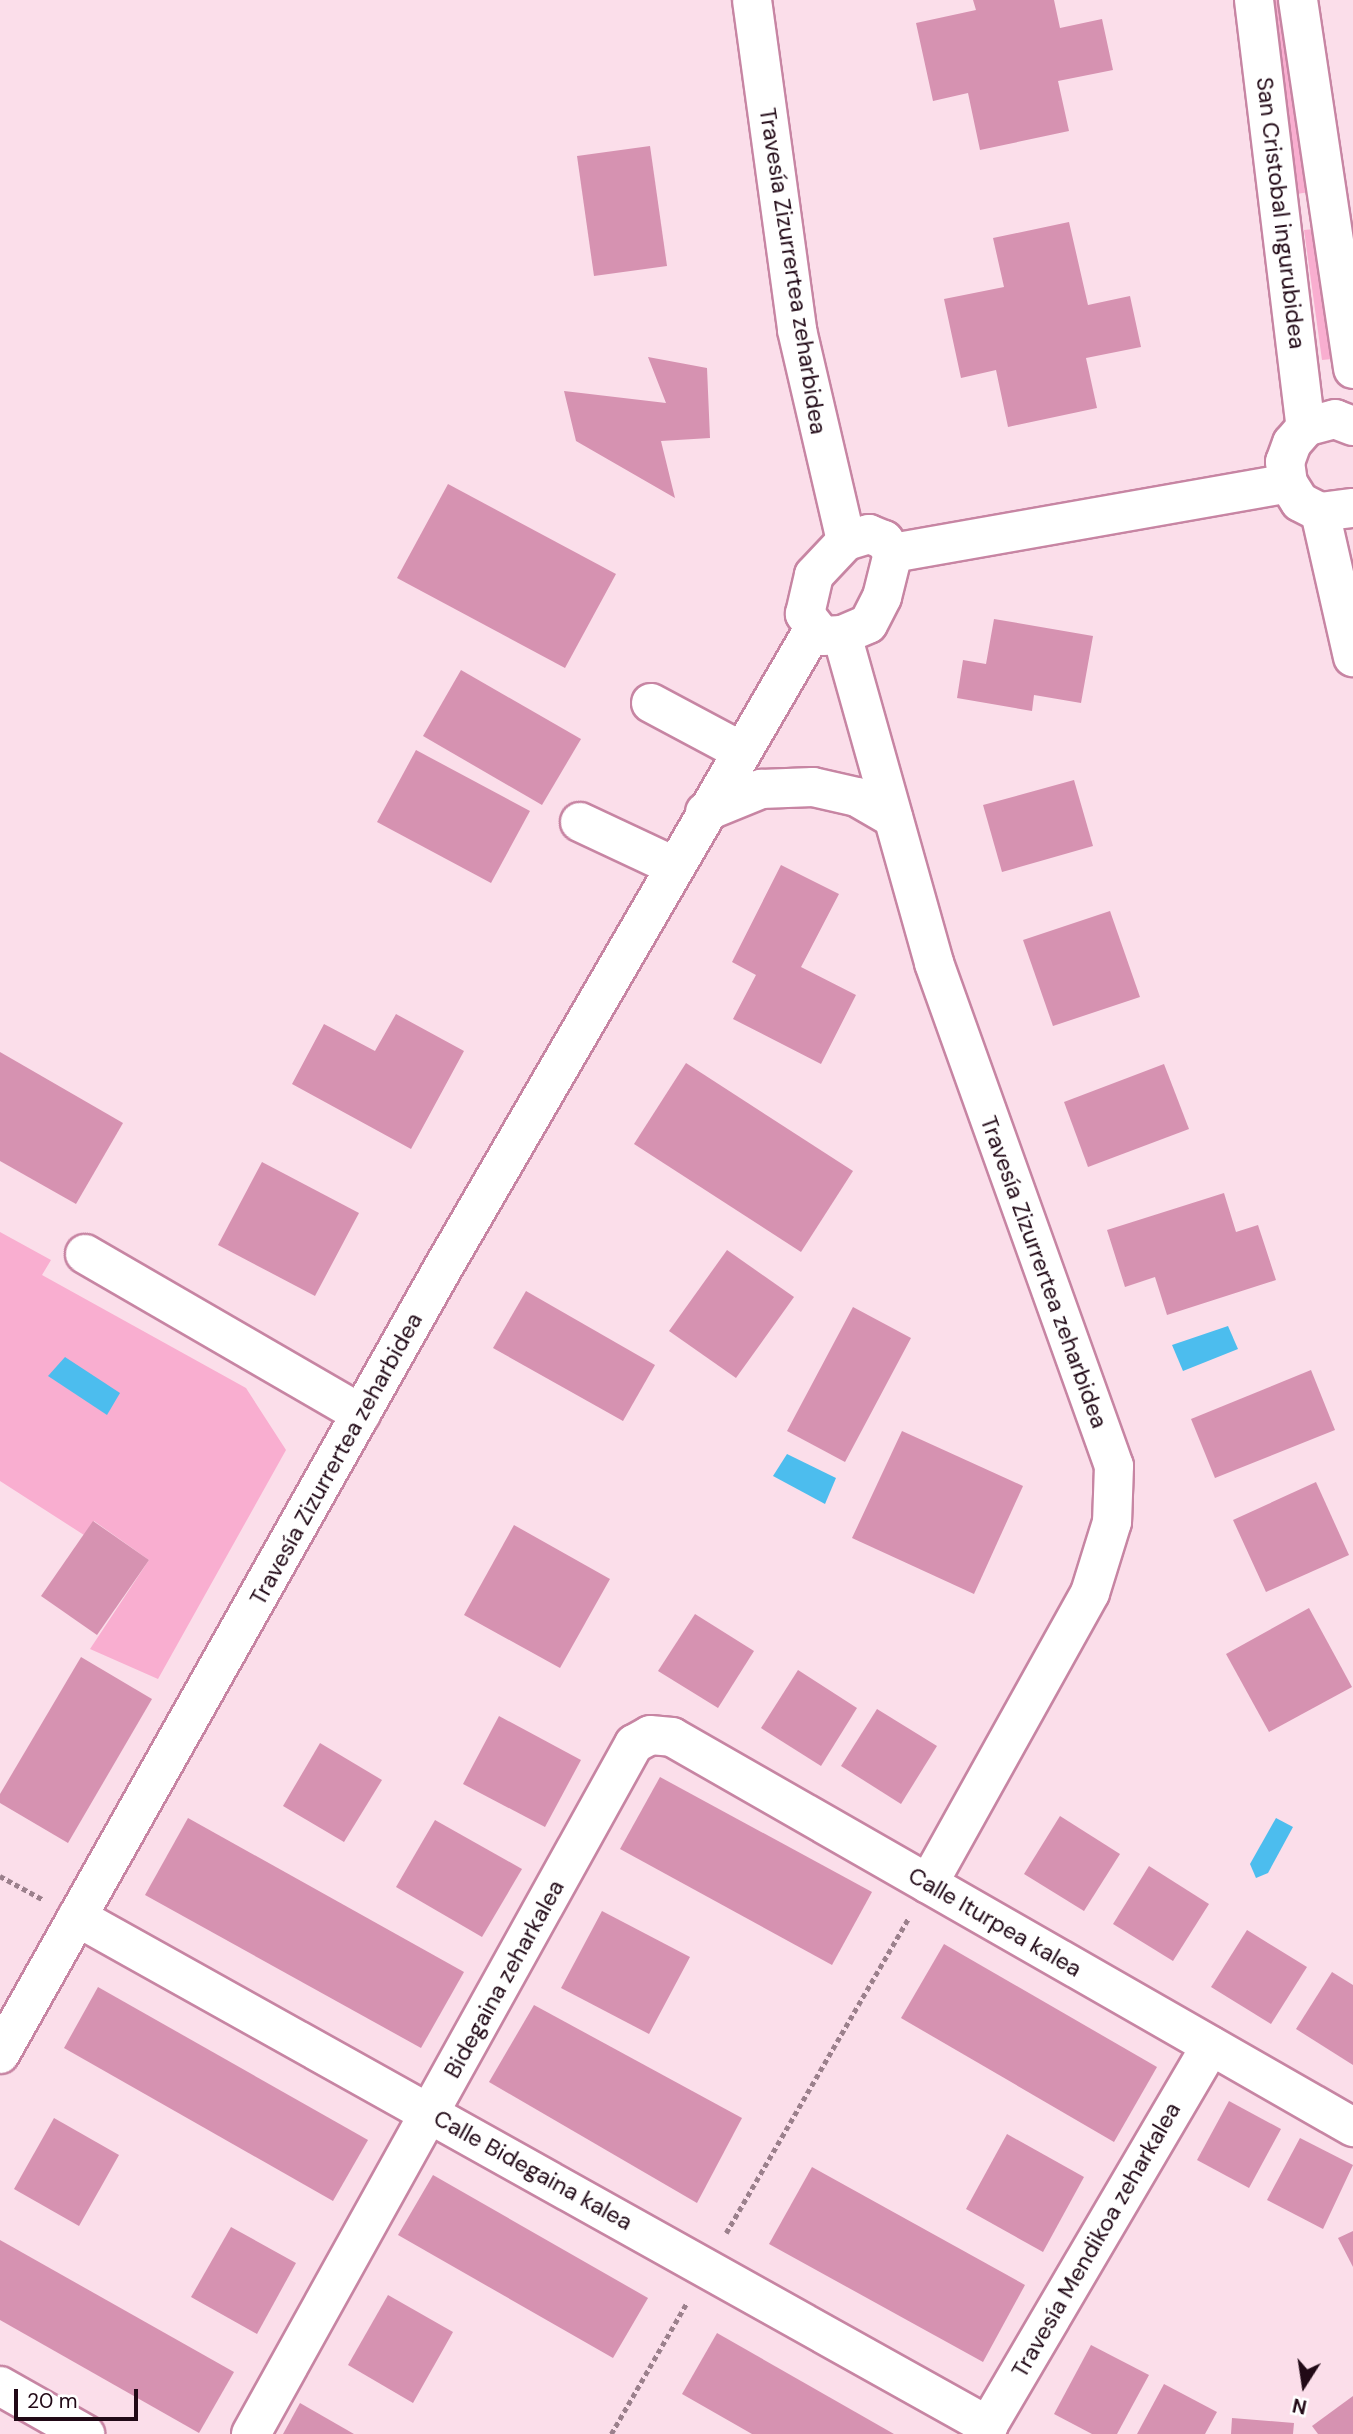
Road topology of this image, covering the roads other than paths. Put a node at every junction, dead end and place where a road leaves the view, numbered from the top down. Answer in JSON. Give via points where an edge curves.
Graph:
{"nodes":[{"id":1,"x":752,"y":0,"type":"edge"},
{"id":2,"x":1254,"y":0,"type":"edge"},
{"id":3,"x":1298,"y":0,"type":"edge"},
{"id":4,"x":1353,"y":369,"type":"edge"},
{"id":5,"x":1353,"y":426,"type":"edge"},
{"id":6,"x":1306,"y":427,"type":"junction"},
{"id":7,"x":1288,"y":484,"type":"junction"},
{"id":8,"x":1336,"y":510,"type":"edge"},
{"id":9,"x":846,"y":541,"type":"junction"},
{"id":10,"x":893,"y":554,"type":"junction"},
{"id":11,"x":827,"y":632,"type":"junction"},
{"id":12,"x":1353,"y":657,"type":"edge"},
{"id":13,"x":651,"y":703,"type":"dead end"},
{"id":14,"x":741,"y":751,"type":"junction"},
{"id":15,"x":705,"y":813,"type":"junction"},
{"id":16,"x":893,"y":818,"type":"junction"},
{"id":17,"x":580,"y":822,"type":"dead end"},
{"id":18,"x":674,"y":866,"type":"junction"},
{"id":19,"x":85,"y":1254,"type":"dead end"},
{"id":20,"x":361,"y":1413,"type":"junction"},
{"id":21,"x":634,"y":1744,"type":"joint"},
{"id":22,"x":921,"y":1895,"type":"junction"},
{"id":23,"x":77,"y":1917,"type":"junction"},
{"id":24,"x":1211,"y":2046,"type":"junction"},
{"id":25,"x":0,"y":2054,"type":"edge"},
{"id":26,"x":429,"y":2114,"type":"junction"},
{"id":27,"x":1353,"y":2127,"type":"edge"},
{"id":28,"x":0,"y":2386,"type":"edge"},
{"id":29,"x":985,"y":2430,"type":"edge"},
{"id":30,"x":85,"y":2434,"type":"edge"},
{"id":31,"x":251,"y":2434,"type":"edge"}],
"edges":[{"from":1,"to":9,"type":"street","name":"Travesía Zizurrertea zeharbidea","via":[[797,330]]},
{"from":2,"to":6,"type":"street","name":"San Cristobal ingurubidea"},
{"from":3,"to":4,"type":"street","name":"San Cristobal ingurubidea"},
{"from":5,"to":6,"type":"street","via":[[1335,419]]},
{"from":6,"to":7,"type":"street","via":[[1292,443],[1285,462]]},
{"from":7,"to":8,"type":"street","via":[[1300,502]]},
{"from":7,"to":10,"type":"street"},
{"from":8,"to":12,"type":"street"},
{"from":9,"to":10,"type":"street","via":[[869,534],[884,540]]},
{"from":9,"to":11,"type":"street","via":[[826,557],[805,598]]},
{"from":10,"to":11,"type":"street","via":[[889,580],[867,624]]},
{"from":11,"to":14,"type":"street","name":"Travesía Zizurrertea zeharbidea"},
{"from":11,"to":16,"type":"street","name":"Travesía Zizurrertea zeharbidea"},
{"from":13,"to":14,"type":"street"},
{"from":14,"to":15,"type":"street","name":"Travesía Zizurrertea zeharbidea"},
{"from":15,"to":16,"type":"street","via":[[761,789],[813,788],[857,797]]},
{"from":15,"to":18,"type":"street","name":"Travesía Zizurrertea zeharbidea"},
{"from":16,"to":22,"type":"street","name":"Travesía Zizurrertea zeharbidea","via":[[934,963],[1114,1466],[1112,1522],[1090,1592]]},
{"from":17,"to":18,"type":"street"},
{"from":18,"to":20,"type":"street","name":"Travesía Zizurrertea zeharbidea"},
{"from":19,"to":20,"type":"street"},
{"from":20,"to":23,"type":"street","name":"Travesía Zizurrertea zeharbidea"},
{"from":21,"to":22,"type":"street","name":"Calle Iturpea kalea","via":[[650,1735],[671,1737]]},
{"from":21,"to":26,"type":"street","name":"Bidegaina zeharkalea"},
{"from":22,"to":24,"type":"street","name":"Calle Iturpea kalea"},
{"from":23,"to":25,"type":"street","name":"Travesía Zizurrertea zeharbidea"},
{"from":23,"to":26,"type":"street","name":"Calle Bidegaina kalea"},
{"from":24,"to":27,"type":"street","name":"Calle Iturpea kalea"},
{"from":24,"to":29,"type":"street","name":"Travesía Mendikoa zeharkalea"},
{"from":26,"to":29,"type":"street","name":"Calle Bidegaina kalea"},
{"from":26,"to":31,"type":"street","name":"Bidegaina zeharkalea"},
{"from":28,"to":30,"type":"street"}]}
